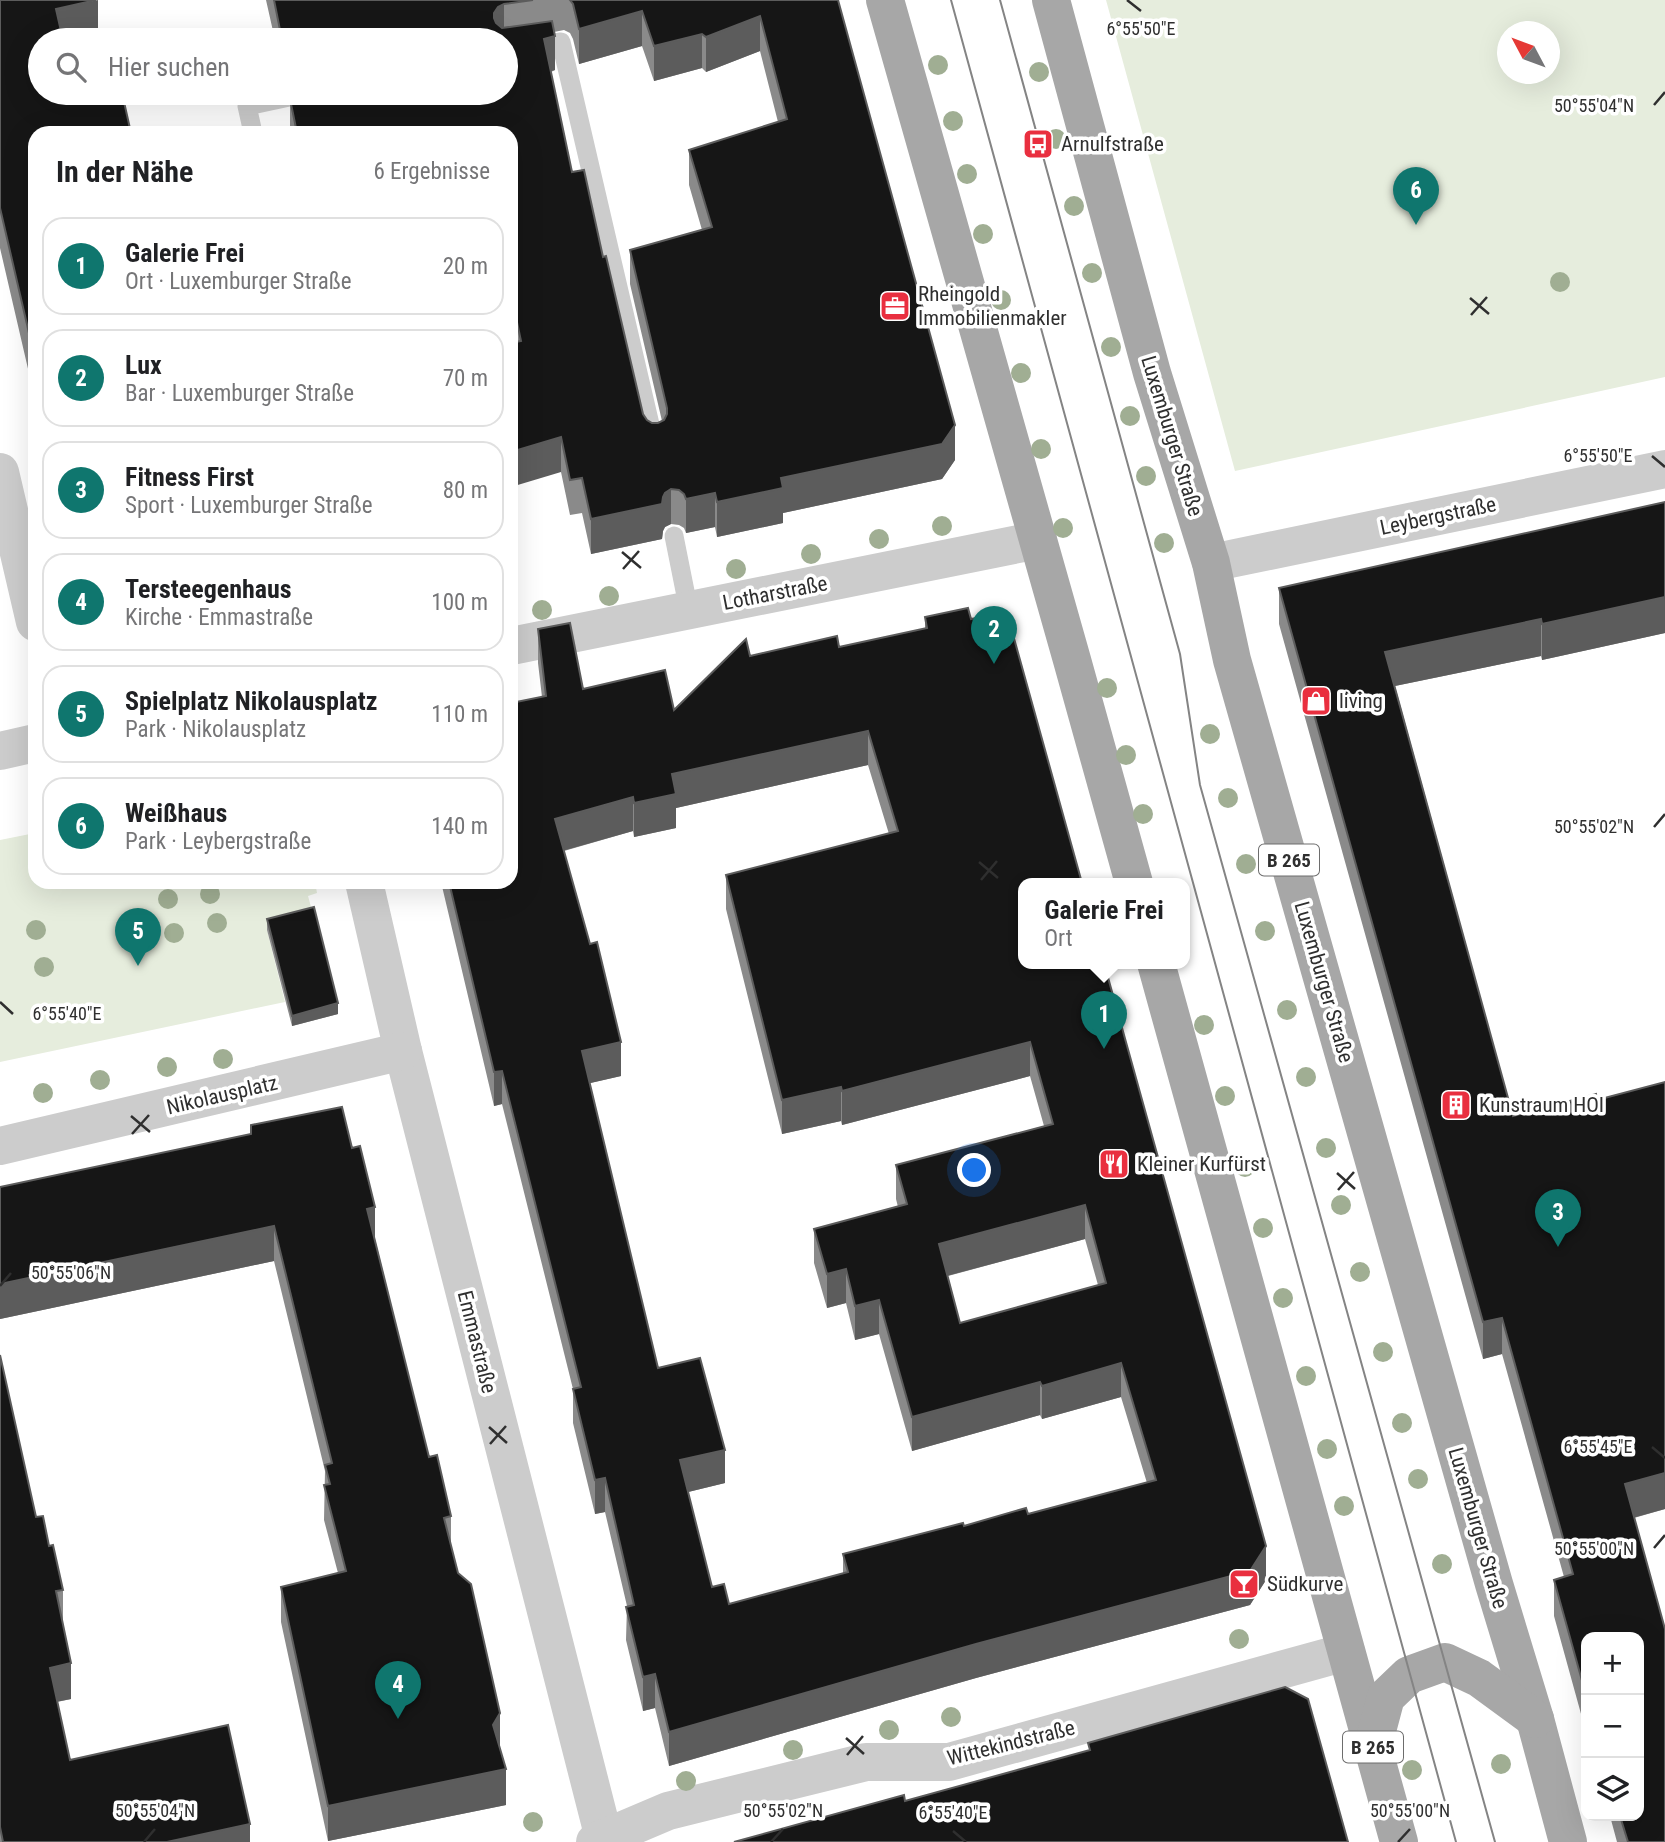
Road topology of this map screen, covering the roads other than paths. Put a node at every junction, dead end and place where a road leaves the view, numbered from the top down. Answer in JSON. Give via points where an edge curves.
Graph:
{"nodes":[{"id":1,"x":885,"y":0,"type":"edge"},
{"id":2,"x":1051,"y":0,"type":"edge"},
{"id":3,"x":518,"y":49,"type":"edge"},
{"id":4,"x":252,"y":105,"type":"edge"},
{"id":5,"x":251,"y":126,"type":"edge"},
{"id":6,"x":655,"y":446,"type":"edge"},
{"id":7,"x":1665,"y":469,"type":"edge"},
{"id":8,"x":0,"y":472,"type":"edge"},
{"id":9,"x":674,"y":536,"type":"dead end"},
{"id":10,"x":1038,"y":540,"type":"junction"},
{"id":11,"x":1212,"y":563,"type":"junction"},
{"id":12,"x":28,"y":592,"type":"edge"},
{"id":13,"x":689,"y":611,"type":"junction"},
{"id":14,"x":518,"y":645,"type":"edge"},
{"id":15,"x":28,"y":745,"type":"edge"},
{"id":16,"x":0,"y":751,"type":"edge"},
{"id":17,"x":1133,"y":878,"type":"edge"},
{"id":18,"x":366,"y":889,"type":"edge"},
{"id":19,"x":1158,"y":969,"type":"edge"},
{"id":20,"x":403,"y":1051,"type":"junction"},
{"id":21,"x":0,"y":1146,"type":"edge"},
{"id":22,"x":1346,"y":1652,"type":"junction"},
{"id":23,"x":1535,"y":1719,"type":"junction"},
{"id":24,"x":1373,"y":1746,"type":"junction"},
{"id":25,"x":601,"y":1841,"type":"edge"},
{"id":26,"x":1399,"y":1842,"type":"edge"},
{"id":27,"x":1568,"y":1842,"type":"edge"}],
"edges":[{"from":1,"to":10,"type":"main road"},
{"from":2,"to":11,"type":"main road","name":"Luxemburger Straße","number":"B 265","via":[[1152,373]]},
{"from":3,"to":6,"type":"lane","via":[[561,42]]},
{"from":4,"to":5,"type":"lane","via":[[247,106]]},
{"from":7,"to":11,"type":"street","name":"Leybergstraße"},
{"from":8,"to":12,"type":"street"},
{"from":9,"to":13,"type":"lane"},
{"from":10,"to":13,"type":"street","name":"Lotharstraße"},
{"from":10,"to":17,"type":"main road"},
{"from":11,"to":23,"type":"main road","name":"Luxemburger Straße","number":"B 265","via":[[1232,660]]},
{"from":13,"to":14,"type":"street","name":"Lotharstraße"},
{"from":15,"to":16,"type":"street"},
{"from":18,"to":20,"type":"street","name":"Emmastraße"},
{"from":19,"to":22,"type":"main road","number":"B 265"},
{"from":20,"to":21,"type":"street","name":"Nikolausplatz"},
{"from":20,"to":25,"type":"street","name":"Emmastraße"},
{"from":22,"to":24,"type":"main road","number":"B 265"},
{"from":22,"to":25,"type":"street","name":"Wittekindstraße","via":[[950,1762],[866,1762],[668,1811]]},
{"from":23,"to":24,"type":"main road","via":[[1479,1678],[1445,1662],[1409,1675],[1386,1697]]},
{"from":23,"to":27,"type":"main road","name":"Luxemburger Straße","number":"B 265"},
{"from":24,"to":26,"type":"main road","number":"B 265"}]}
